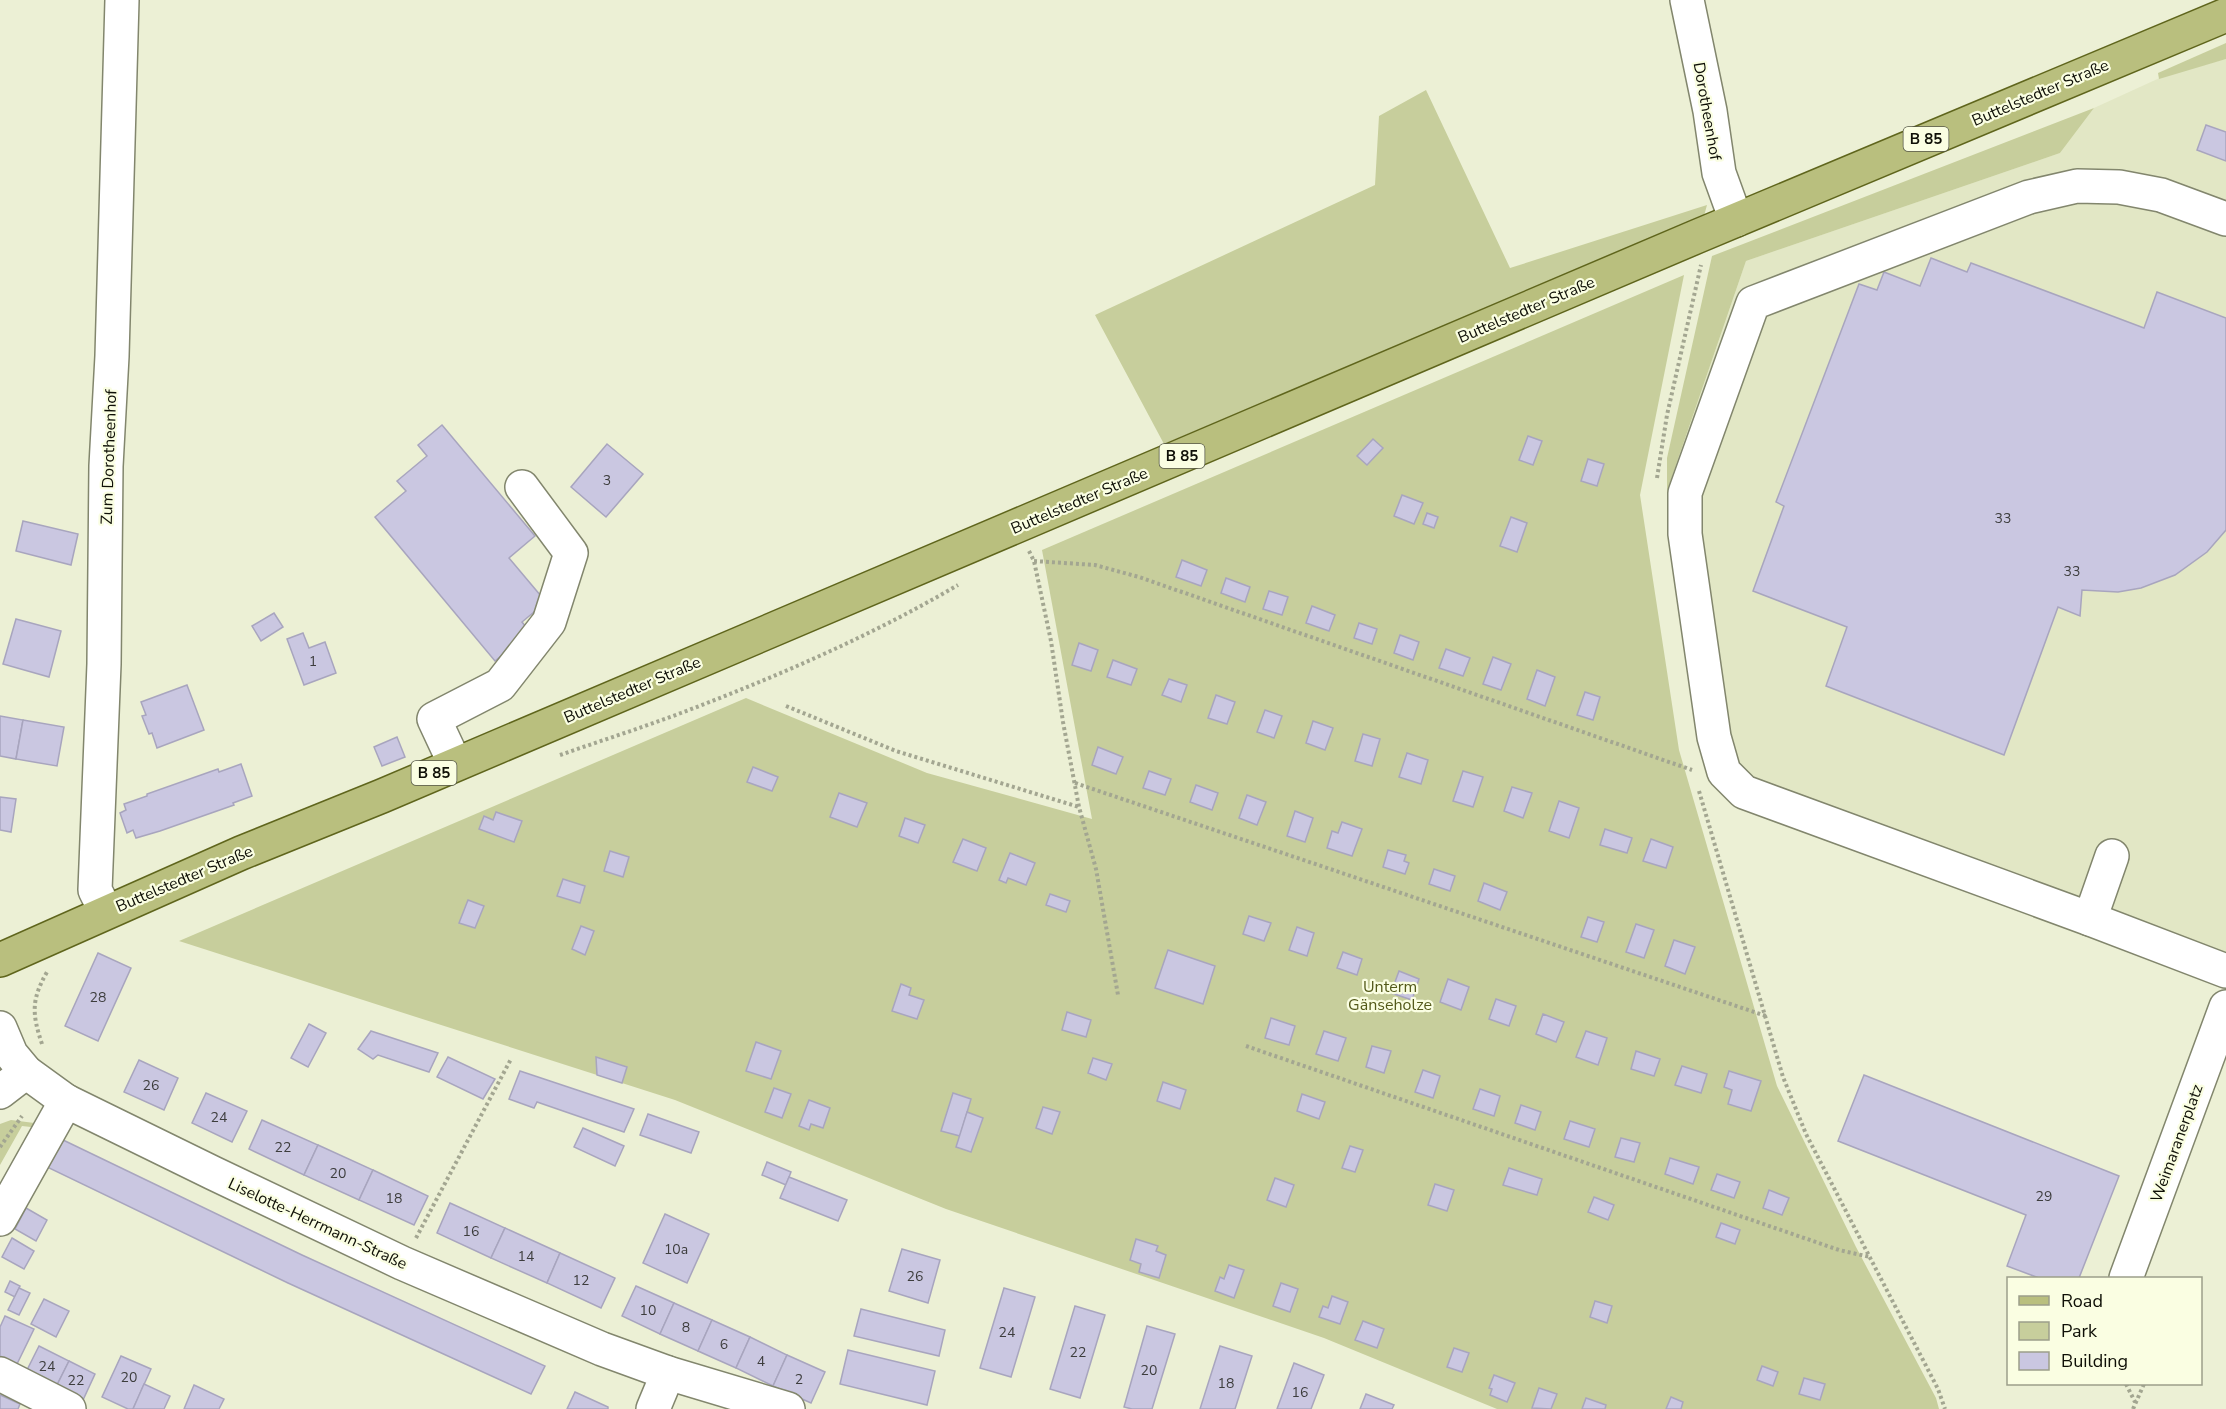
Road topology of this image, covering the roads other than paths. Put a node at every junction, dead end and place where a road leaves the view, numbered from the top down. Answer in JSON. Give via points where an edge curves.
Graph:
{"nodes":[{"id":1,"x":122,"y":0,"type":"edge"},
{"id":2,"x":1687,"y":0,"type":"edge"},
{"id":3,"x":2226,"y":15,"type":"edge"},
{"id":4,"x":2226,"y":219,"type":"edge"},
{"id":5,"x":1736,"y":220,"type":"junction"},
{"id":6,"x":522,"y":487,"type":"dead end"},
{"id":7,"x":455,"y":764,"type":"junction"},
{"id":8,"x":2112,"y":856,"type":"dead end"},
{"id":9,"x":106,"y":912,"type":"junction"},
{"id":10,"x":2090,"y":919,"type":"junction"},
{"id":11,"x":0,"y":960,"type":"edge"},
{"id":12,"x":2226,"y":971,"type":"edge"},
{"id":13,"x":2226,"y":1007,"type":"edge"},
{"id":14,"x":0,"y":1028,"type":"edge"},
{"id":15,"x":34,"y":1058,"type":"junction"},
{"id":16,"x":0,"y":1092,"type":"edge"},
{"id":17,"x":66,"y":1101,"type":"junction"},
{"id":18,"x":0,"y":1219,"type":"edge"},
{"id":19,"x":2126,"y":1277,"type":"edge"},
{"id":20,"x":668,"y":1373,"type":"junction"},
{"id":21,"x":0,"y":1374,"type":"edge"},
{"id":22,"x":69,"y":1409,"type":"edge"},
{"id":23,"x":653,"y":1409,"type":"edge"},
{"id":24,"x":788,"y":1409,"type":"edge"}],
"edges":[{"from":1,"to":9,"type":"street","name":"Zum Dorotheenhof","via":[[95,890]]},
{"from":2,"to":5,"type":"street","name":"Dorotheenhof","via":[[1719,173]]},
{"from":3,"to":5,"type":"main road","name":"Buttelstedter Straße","number":"B 85"},
{"from":4,"to":10,"type":"street","via":[[2161,195],[2119,187],[2078,186],[2029,197],[1753,303],[1685,493],[1685,534],[1713,737],[1724,772],[1744,792]]},
{"from":5,"to":7,"type":"main road","name":"Buttelstedter Straße","number":"B 85"},
{"from":6,"to":7,"type":"street","via":[[571,553],[549,622],[500,685],[434,719]]},
{"from":7,"to":9,"type":"main road","name":"Buttelstedter Straße","number":"B 85"},
{"from":8,"to":10,"type":"street"},
{"from":9,"to":11,"type":"main road","name":"Buttelstedter Straße","number":"B 85"},
{"from":10,"to":12,"type":"street"},
{"from":13,"to":19,"type":"street","name":"Weimaranerplatz"},
{"from":14,"to":15,"type":"street","name":"Liselotte-Herrmann-Straße","via":[[11,1053]]},
{"from":15,"to":16,"type":"street"},
{"from":15,"to":17,"type":"street","name":"Liselotte-Herrmann-Straße"},
{"from":17,"to":18,"type":"street"},
{"from":17,"to":20,"type":"street","name":"Liselotte-Herrmann-Straße","via":[[402,1263]]},
{"from":20,"to":23,"type":"street"},
{"from":20,"to":24,"type":"street","name":"Liselotte-Herrmann-Straße"},
{"from":21,"to":22,"type":"street"}]}
